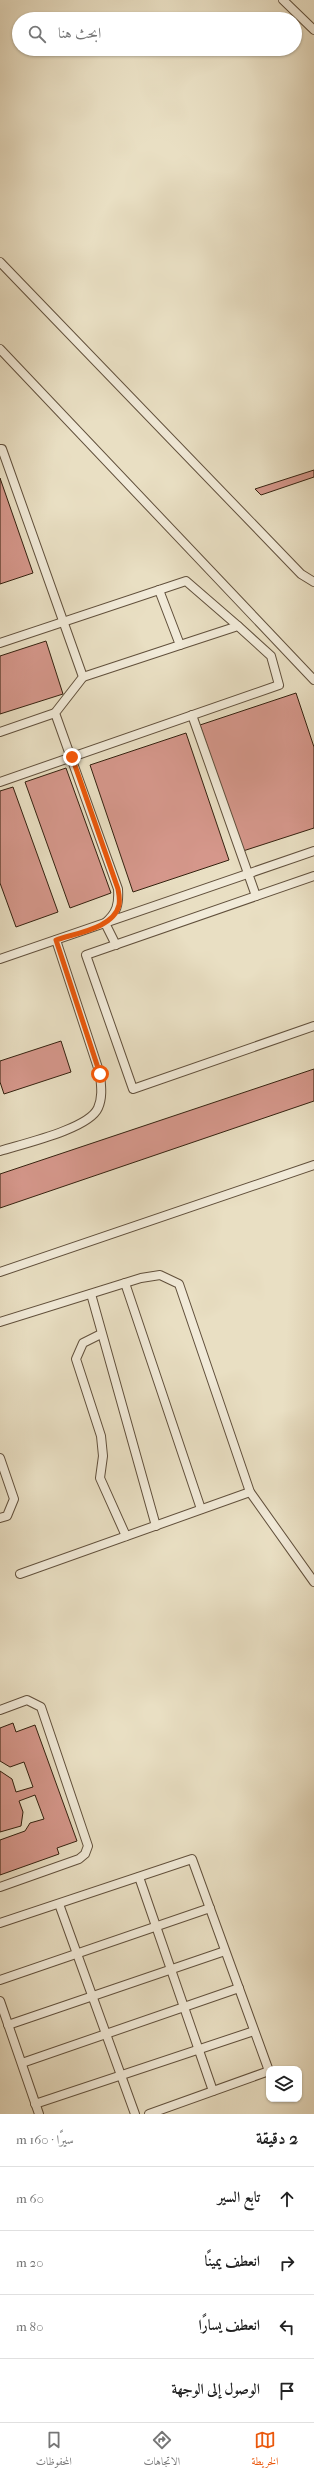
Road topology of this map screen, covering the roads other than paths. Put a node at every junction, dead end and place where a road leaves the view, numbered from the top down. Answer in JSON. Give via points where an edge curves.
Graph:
{"nodes":[{"id":1,"x":283,"y":0,"type":"edge"},
{"id":2,"x":295,"y":12,"type":"edge"},
{"id":3,"x":302,"y":18,"type":"edge"},
{"id":4,"x":314,"y":30,"type":"edge"},
{"id":5,"x":0,"y":262,"type":"edge"},
{"id":6,"x":0,"y":349,"type":"edge"},
{"id":7,"x":0,"y":449,"type":"edge"},
{"id":8,"x":314,"y":582,"type":"edge"},
{"id":9,"x":159,"y":590,"type":"junction"},
{"id":10,"x":63,"y":621,"type":"junction"},
{"id":11,"x":238,"y":626,"type":"junction"},
{"id":12,"x":0,"y":642,"type":"edge"},
{"id":13,"x":180,"y":645,"type":"junction"},
{"id":14,"x":83,"y":677,"type":"junction"},
{"id":15,"x":314,"y":680,"type":"edge"},
{"id":16,"x":55,"y":713,"type":"junction"},
{"id":17,"x":192,"y":715,"type":"junction"},
{"id":18,"x":0,"y":732,"type":"edge"},
{"id":19,"x":72,"y":757,"type":"junction"},
{"id":20,"x":0,"y":782,"type":"edge"},
{"id":21,"x":314,"y":851,"type":"edge"},
{"id":22,"x":248,"y":874,"type":"junction"},
{"id":23,"x":314,"y":876,"type":"edge"},
{"id":24,"x":256,"y":896,"type":"junction"},
{"id":25,"x":105,"y":923,"type":"junction"},
{"id":26,"x":56,"y":940,"type":"junction"},
{"id":27,"x":116,"y":945,"type":"junction"},
{"id":28,"x":0,"y":959,"type":"edge"},
{"id":29,"x":314,"y":1026,"type":"edge"},
{"id":30,"x":0,"y":1151,"type":"edge"},
{"id":31,"x":314,"y":1165,"type":"edge"},
{"id":32,"x":0,"y":1272,"type":"edge"},
{"id":33,"x":125,"y":1283,"type":"junction"},
{"id":34,"x":91,"y":1294,"type":"junction"},
{"id":35,"x":0,"y":1322,"type":"edge"},
{"id":36,"x":101,"y":1334,"type":"junction"},
{"id":37,"x":0,"y":1458,"type":"edge"},
{"id":38,"x":250,"y":1492,"type":"junction"},
{"id":39,"x":200,"y":1509,"type":"junction"},
{"id":40,"x":0,"y":1518,"type":"edge"},
{"id":41,"x":156,"y":1526,"type":"junction"},
{"id":42,"x":126,"y":1536,"type":"junction"},
{"id":43,"x":20,"y":1574,"type":"dead end"},
{"id":44,"x":314,"y":1582,"type":"edge"},
{"id":45,"x":0,"y":1710,"type":"edge"},
{"id":46,"x":139,"y":1877,"type":"junction"},
{"id":47,"x":0,"y":1887,"type":"edge"},
{"id":48,"x":59,"y":1904,"type":"junction"},
{"id":49,"x":210,"y":1908,"type":"junction"},
{"id":50,"x":0,"y":1923,"type":"edge"},
{"id":51,"x":156,"y":1927,"type":"junction"},
{"id":52,"x":225,"y":1951,"type":"junction"},
{"id":53,"x":77,"y":1954,"type":"junction"},
{"id":54,"x":171,"y":1969,"type":"junction"},
{"id":55,"x":0,"y":1980,"type":"edge"},
{"id":56,"x":238,"y":1988,"type":"junction"},
{"id":57,"x":92,"y":1996,"type":"junction"},
{"id":58,"x":0,"y":2001,"type":"edge"},
{"id":59,"x":184,"y":2007,"type":"junction"},
{"id":60,"x":8,"y":2025,"type":"junction"},
{"id":61,"x":254,"y":2031,"type":"junction"},
{"id":62,"x":106,"y":2034,"type":"junction"},
{"id":63,"x":199,"y":2049,"type":"junction"},
{"id":64,"x":22,"y":2063,"type":"junction"},
{"id":65,"x":121,"y":2075,"type":"junction"},
{"id":66,"x":213,"y":2092,"type":"junction"},
{"id":67,"x":35,"y":2104,"type":"junction"},
{"id":68,"x":39,"y":2114,"type":"edge"},
{"id":69,"x":135,"y":2114,"type":"edge"},
{"id":70,"x":149,"y":2114,"type":"edge"}],
"edges":[{"from":1,"to":2,"type":"lane"},
{"from":3,"to":4,"type":"lane"},
{"from":5,"to":8,"type":"lane","via":[[301,574]]},
{"from":6,"to":15,"type":"lane"},
{"from":7,"to":10,"type":"lane"},
{"from":9,"to":10,"type":"lane"},
{"from":9,"to":11,"type":"lane","via":[[186,581]]},
{"from":9,"to":13,"type":"lane"},
{"from":10,"to":12,"type":"lane"},
{"from":10,"to":14,"type":"lane"},
{"from":11,"to":13,"type":"lane"},
{"from":11,"to":17,"type":"lane","via":[[271,656],[279,685]]},
{"from":13,"to":14,"type":"lane"},
{"from":14,"to":16,"type":"lane"},
{"from":16,"to":18,"type":"lane"},
{"from":16,"to":19,"type":"lane"},
{"from":17,"to":19,"type":"lane"},
{"from":17,"to":22,"type":"lane"},
{"from":19,"to":20,"type":"lane"},
{"from":19,"to":25,"type":"lane","via":[[118,889],[119,904],[114,916]]},
{"from":21,"to":22,"type":"lane"},
{"from":22,"to":24,"type":"lane"},
{"from":22,"to":25,"type":"lane"},
{"from":23,"to":24,"type":"lane"},
{"from":24,"to":27,"type":"lane"},
{"from":25,"to":26,"type":"lane"},
{"from":25,"to":27,"type":"lane"},
{"from":26,"to":28,"type":"lane"},
{"from":26,"to":30,"type":"lane","via":[[100,1074],[102,1091],[98,1108],[91,1117],[78,1124]]},
{"from":27,"to":29,"type":"lane","via":[[86,955],[133,1089]]},
{"from":31,"to":32,"type":"lane"},
{"from":33,"to":34,"type":"lane"},
{"from":33,"to":38,"type":"lane","via":[[160,1275],[179,1284]]},
{"from":33,"to":39,"type":"lane"},
{"from":34,"to":35,"type":"lane"},
{"from":34,"to":36,"type":"lane"},
{"from":36,"to":41,"type":"lane"},
{"from":36,"to":42,"type":"lane","via":[[83,1343],[76,1359],[101,1436],[103,1456],[100,1478]]},
{"from":37,"to":40,"type":"lane","via":[[14,1499],[7,1516]]},
{"from":38,"to":39,"type":"lane"},
{"from":38,"to":44,"type":"lane"},
{"from":39,"to":41,"type":"lane"},
{"from":41,"to":42,"type":"lane"},
{"from":42,"to":43,"type":"lane"},
{"from":45,"to":47,"type":"lane","via":[[27,1700],[41,1707],[88,1846],[86,1854],[79,1859]]},
{"from":46,"to":48,"type":"lane"},
{"from":46,"to":49,"type":"lane","via":[[192,1859]]},
{"from":46,"to":51,"type":"lane"},
{"from":48,"to":50,"type":"lane"},
{"from":48,"to":53,"type":"lane"},
{"from":49,"to":51,"type":"lane"},
{"from":49,"to":52,"type":"lane"},
{"from":51,"to":53,"type":"lane"},
{"from":51,"to":54,"type":"lane"},
{"from":52,"to":54,"type":"lane"},
{"from":52,"to":56,"type":"lane"},
{"from":53,"to":55,"type":"lane"},
{"from":53,"to":57,"type":"lane"},
{"from":54,"to":57,"type":"lane"},
{"from":54,"to":59,"type":"lane"},
{"from":56,"to":59,"type":"lane"},
{"from":56,"to":61,"type":"lane"},
{"from":57,"to":60,"type":"lane"},
{"from":57,"to":62,"type":"lane"},
{"from":58,"to":60,"type":"lane"},
{"from":59,"to":62,"type":"lane"},
{"from":59,"to":63,"type":"lane"},
{"from":60,"to":64,"type":"lane"},
{"from":61,"to":63,"type":"lane"},
{"from":61,"to":66,"type":"lane","via":[[269,2072]]},
{"from":62,"to":64,"type":"lane"},
{"from":62,"to":65,"type":"lane"},
{"from":63,"to":65,"type":"lane"},
{"from":63,"to":66,"type":"lane"},
{"from":64,"to":67,"type":"lane"},
{"from":65,"to":67,"type":"lane"},
{"from":65,"to":69,"type":"lane"},
{"from":66,"to":70,"type":"lane"},
{"from":67,"to":68,"type":"lane"}]}
